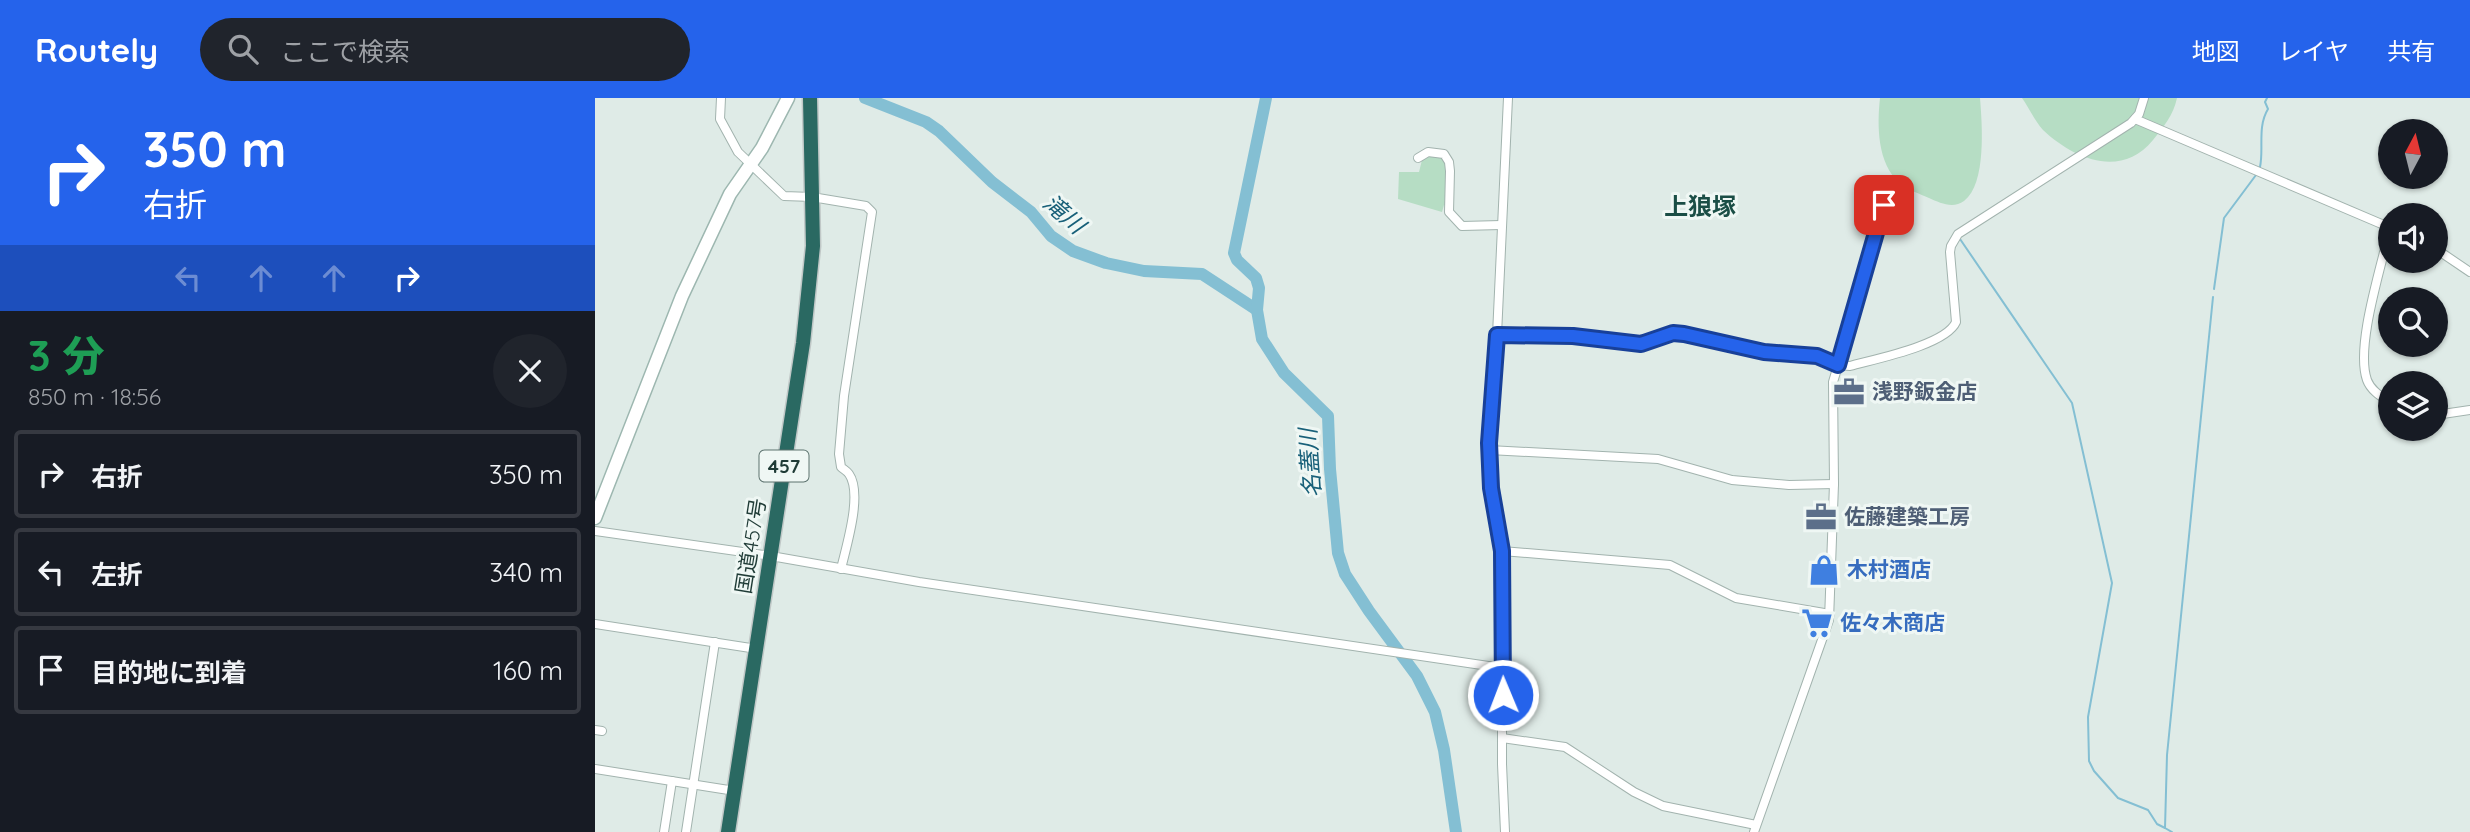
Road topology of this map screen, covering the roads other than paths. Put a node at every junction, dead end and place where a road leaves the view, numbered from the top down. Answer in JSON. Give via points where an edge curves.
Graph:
{"nodes":[{"id":1,"x":721,"y":98,"type":"edge"},
{"id":2,"x":789,"y":98,"type":"edge"},
{"id":3,"x":810,"y":98,"type":"edge"},
{"id":4,"x":1508,"y":98,"type":"edge"},
{"id":5,"x":2144,"y":98,"type":"edge"},
{"id":6,"x":2135,"y":119,"type":"junction"},
{"id":7,"x":1418,"y":158,"type":"dead end"},
{"id":8,"x":749,"y":164,"type":"junction"},
{"id":9,"x":812,"y":197,"type":"junction"},
{"id":10,"x":1885,"y":198,"type":"dead end"},
{"id":11,"x":1501,"y":225,"type":"junction"},
{"id":12,"x":2448,"y":257,"type":"edge"},
{"id":13,"x":2470,"y":272,"type":"edge"},
{"id":14,"x":1497,"y":335,"type":"junction"},
{"id":15,"x":1838,"y":365,"type":"junction"},
{"id":16,"x":2378,"y":392,"type":"edge"},
{"id":17,"x":2470,"y":410,"type":"edge"},
{"id":18,"x":2448,"y":413,"type":"edge"},
{"id":19,"x":1489,"y":450,"type":"junction"},
{"id":20,"x":1835,"y":484,"type":"junction"},
{"id":21,"x":598,"y":503,"type":"edge"},
{"id":22,"x":595,"y":518,"type":"edge"},
{"id":23,"x":595,"y":531,"type":"edge"},
{"id":24,"x":1502,"y":551,"type":"junction"},
{"id":25,"x":771,"y":556,"type":"junction"},
{"id":26,"x":841,"y":569,"type":"junction"},
{"id":27,"x":1830,"y":614,"type":"junction"},
{"id":28,"x":595,"y":624,"type":"edge"},
{"id":29,"x":715,"y":642,"type":"junction"},
{"id":30,"x":757,"y":649,"type":"junction"},
{"id":31,"x":1502,"y":668,"type":"junction"},
{"id":32,"x":1502,"y":738,"type":"junction"},
{"id":33,"x":595,"y":769,"type":"edge"},
{"id":34,"x":672,"y":781,"type":"junction"},
{"id":35,"x":693,"y":784,"type":"junction"},
{"id":36,"x":735,"y":791,"type":"junction"},
{"id":37,"x":1755,"y":828,"type":"edge"},
{"id":38,"x":664,"y":832,"type":"edge"},
{"id":39,"x":686,"y":832,"type":"edge"},
{"id":40,"x":729,"y":832,"type":"edge"},
{"id":41,"x":1505,"y":832,"type":"edge"}],
"edges":[{"from":1,"to":8,"type":"street","via":[[720,119]]},
{"from":2,"to":8,"type":"street"},
{"from":3,"to":9,"type":"highway","name":"国道457号","number":"457"},
{"from":4,"to":11,"type":"street"},
{"from":5,"to":6,"type":"street"},
{"from":6,"to":15,"type":"street","via":[[1958,234],[1950,252],[1957,317],[1952,330],[1880,358]]},
{"from":6,"to":16,"type":"street","via":[[2391,228],[2364,358],[2368,383]]},
{"from":7,"to":11,"type":"street","via":[[1428,152],[1444,154],[1449,162],[1449,212],[1462,226]]},
{"from":8,"to":9,"type":"street","via":[[784,196]]},
{"from":8,"to":21,"type":"street","via":[[682,296]]},
{"from":9,"to":25,"type":"highway","name":"国道457号","number":"457","via":[[813,246],[803,343]]},
{"from":9,"to":26,"type":"street","via":[[866,206],[872,212],[843,407],[841,467],[850,475],[855,492]]},
{"from":10,"to":15,"type":"street"},
{"from":11,"to":14,"type":"street"},
{"from":12,"to":13,"type":"street"},
{"from":14,"to":15,"type":"street","via":[[1573,336],[1641,344],[1673,333],[1764,352],[1817,356]]},
{"from":14,"to":19,"type":"street"},
{"from":15,"to":20,"type":"street","via":[[1832,402]]},
{"from":17,"to":18,"type":"street"},
{"from":19,"to":20,"type":"street","via":[[1658,459],[1732,480]]},
{"from":19,"to":24,"type":"street"},
{"from":20,"to":27,"type":"street"},
{"from":21,"to":22,"type":"street"},
{"from":23,"to":25,"type":"street"},
{"from":24,"to":27,"type":"street","via":[[1670,565],[1736,598]]},
{"from":24,"to":31,"type":"street"},
{"from":25,"to":26,"type":"street"},
{"from":25,"to":30,"type":"highway","name":"国道457号","number":"457"},
{"from":26,"to":31,"type":"street"},
{"from":27,"to":37,"type":"street"},
{"from":28,"to":29,"type":"street"},
{"from":29,"to":30,"type":"street"},
{"from":29,"to":35,"type":"street"},
{"from":30,"to":36,"type":"highway","name":"国道457号","number":"457"},
{"from":31,"to":32,"type":"street"},
{"from":32,"to":37,"type":"street","via":[[1565,747],[1663,806]]},
{"from":32,"to":41,"type":"street"},
{"from":33,"to":34,"type":"street"},
{"from":34,"to":35,"type":"street"},
{"from":34,"to":38,"type":"street"},
{"from":35,"to":36,"type":"street"},
{"from":35,"to":39,"type":"street"},
{"from":36,"to":40,"type":"highway","name":"国道457号","number":"457"}]}
